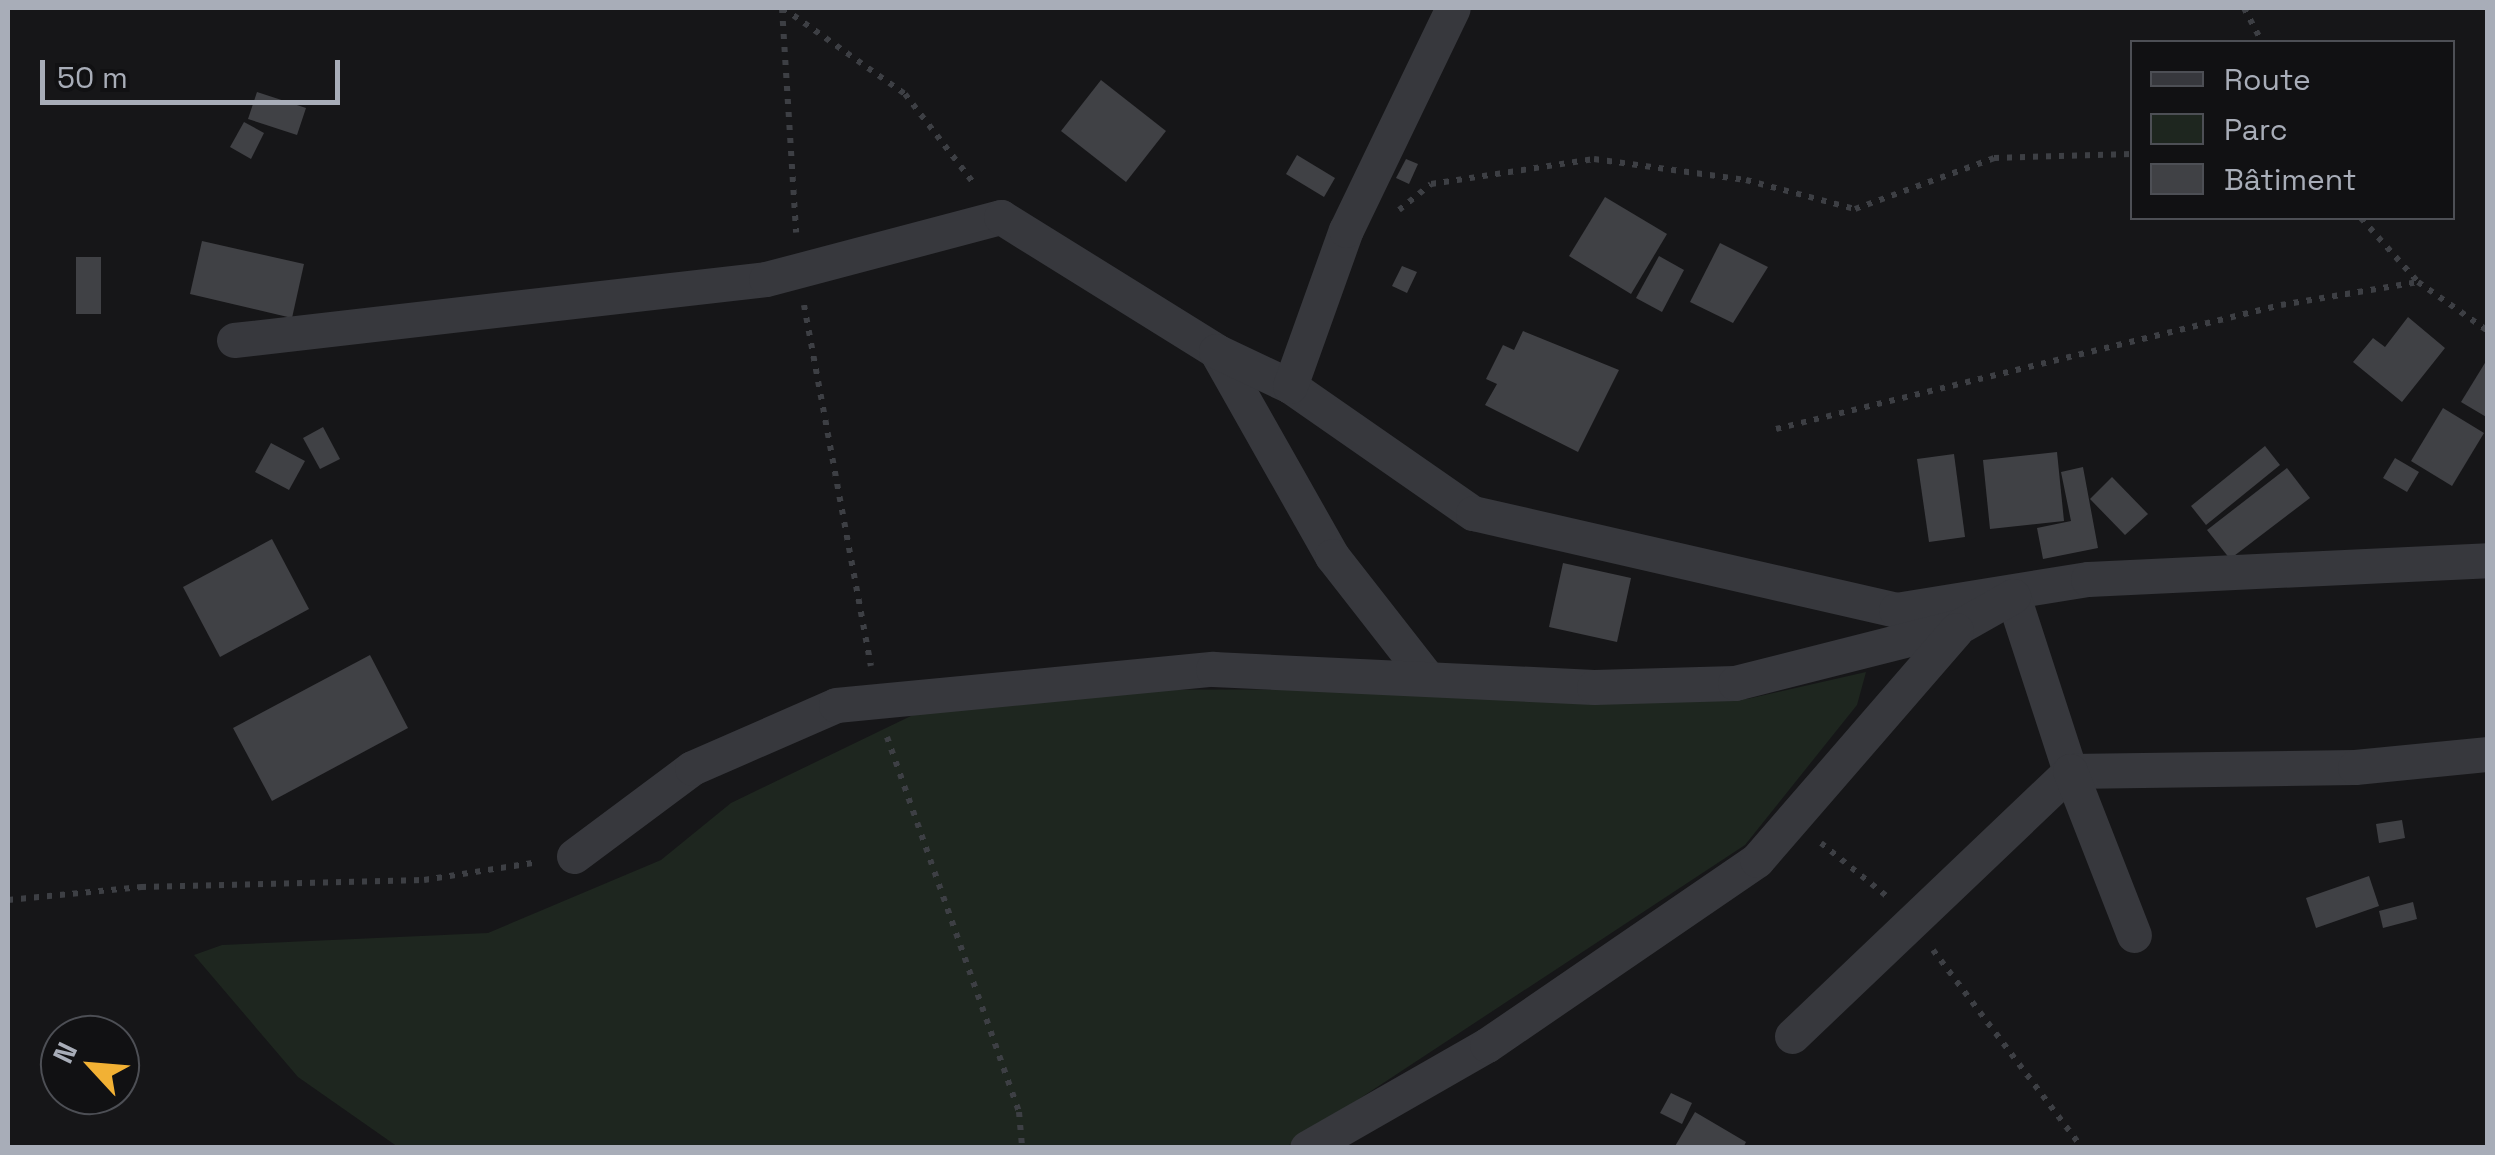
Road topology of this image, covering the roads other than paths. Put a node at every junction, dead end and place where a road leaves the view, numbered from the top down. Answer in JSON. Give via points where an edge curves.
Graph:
{"nodes":[{"id":1,"x":1453,"y":8,"type":"edge"},
{"id":2,"x":234,"y":340,"type":"dead end"},
{"id":3,"x":1216,"y":351,"type":"junction"},
{"id":4,"x":1290,"y":386,"type":"junction"},
{"id":5,"x":2488,"y":560,"type":"edge"},
{"id":6,"x":2013,"y":596,"type":"junction"},
{"id":7,"x":1960,"y":626,"type":"junction"},
{"id":8,"x":1425,"y":675,"type":"junction"},
{"id":9,"x":2488,"y":754,"type":"edge"},
{"id":10,"x":2070,"y":770,"type":"junction"},
{"id":11,"x":574,"y":856,"type":"road end"},
{"id":12,"x":2134,"y":935,"type":"dead end"},
{"id":13,"x":1792,"y":1036,"type":"dead end"},
{"id":14,"x":1307,"y":1148,"type":"edge"}],
"edges":[{"from":1,"to":4,"type":"street","via":[[1346,230]]},
{"from":2,"to":3,"type":"street","via":[[798,271],[1000,217]]},
{"from":3,"to":4,"type":"street"},
{"from":3,"to":8,"type":"street","via":[[1332,556]]},
{"from":4,"to":6,"type":"street","via":[[1473,513],[1896,610]]},
{"from":5,"to":6,"type":"street","via":[[2088,579]]},
{"from":6,"to":7,"type":"street"},
{"from":6,"to":10,"type":"street"},
{"from":7,"to":8,"type":"street","via":[[1734,683],[1594,686]]},
{"from":7,"to":14,"type":"street","via":[[1758,860],[1487,1045]]},
{"from":8,"to":11,"type":"street","via":[[1213,669],[836,705],[692,768]]},
{"from":9,"to":10,"type":"street","via":[[2355,767]]},
{"from":10,"to":12,"type":"street"},
{"from":10,"to":13,"type":"street"}]}
